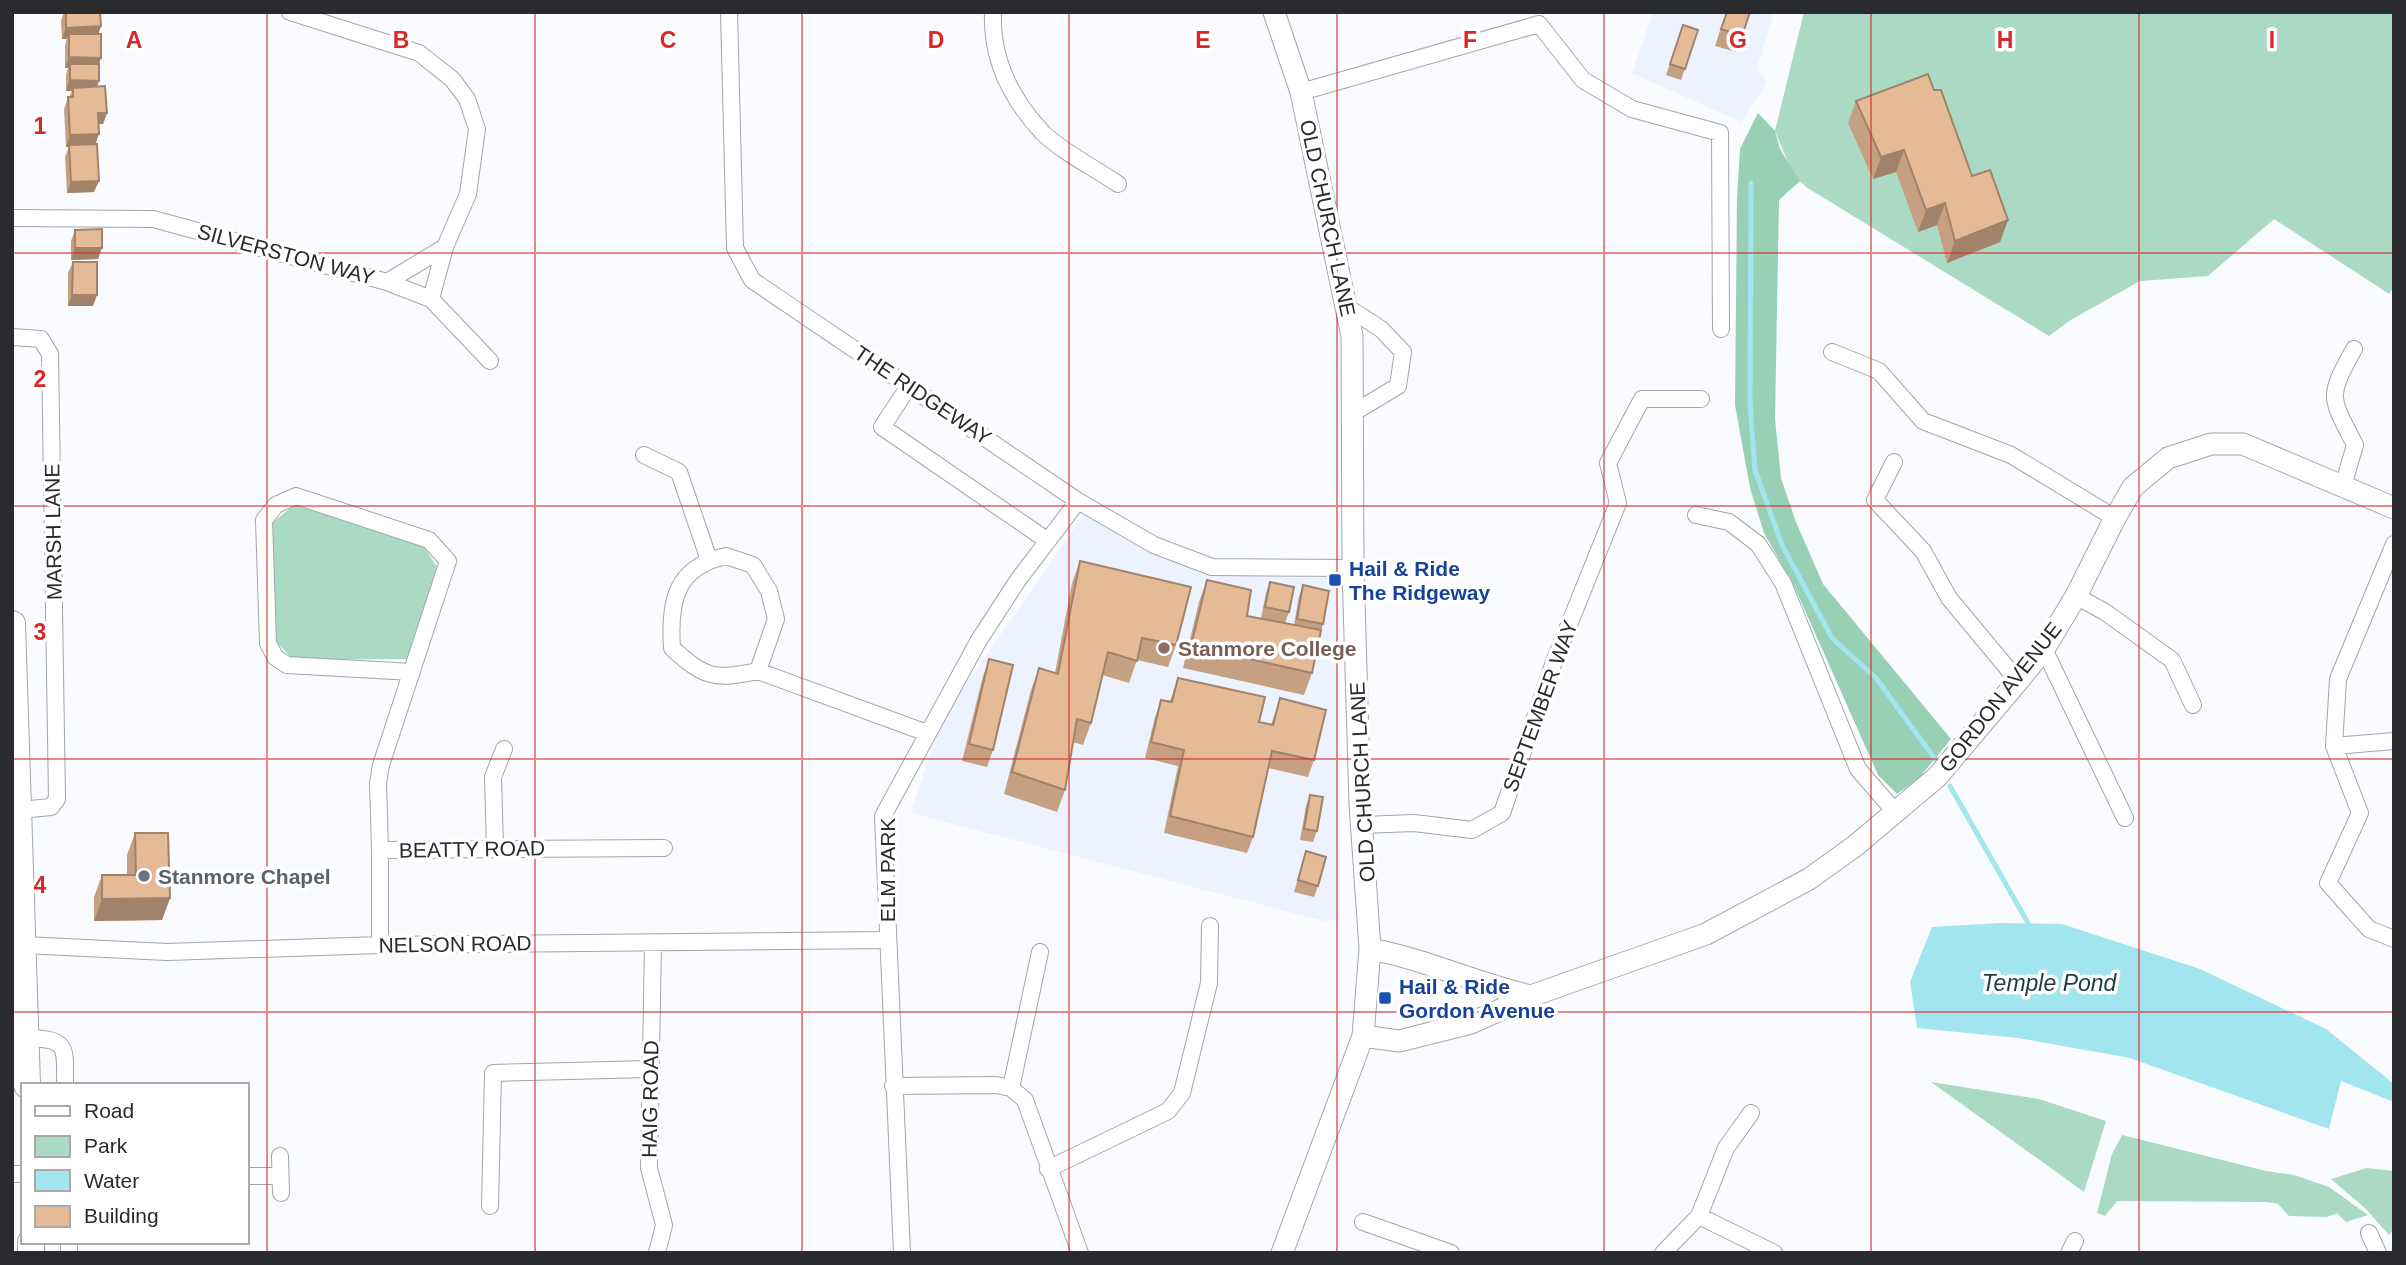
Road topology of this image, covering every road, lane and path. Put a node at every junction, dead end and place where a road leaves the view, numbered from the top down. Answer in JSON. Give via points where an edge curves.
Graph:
{"nodes":[{"id":1,"x":290,"y":12,"type":"edge"},
{"id":2,"x":729,"y":12,"type":"edge"},
{"id":3,"x":993,"y":12,"type":"edge"},
{"id":4,"x":1274,"y":12,"type":"edge"},
{"id":5,"x":1541,"y":18,"type":"edge"},
{"id":6,"x":1301,"y":92,"type":"junction"},
{"id":7,"x":1118,"y":184,"type":"dead end"},
{"id":8,"x":12,"y":218,"type":"edge"},
{"id":9,"x":445,"y":247,"type":"junction"},
{"id":10,"x":387,"y":282,"type":"junction"},
{"id":11,"x":431,"y":299,"type":"junction"},
{"id":12,"x":1347,"y":307,"type":"junction"},
{"id":13,"x":1721,"y":329,"type":"dead end"},
{"id":14,"x":12,"y":337,"type":"edge"},
{"id":15,"x":2354,"y":349,"type":"dead end"},
{"id":16,"x":1832,"y":352,"type":"dead end"},
{"id":17,"x":489,"y":361,"type":"dead end"},
{"id":18,"x":909,"y":386,"type":"junction"},
{"id":19,"x":1701,"y":399,"type":"dead end"},
{"id":20,"x":1353,"y":412,"type":"junction"},
{"id":21,"x":644,"y":455,"type":"dead end"},
{"id":22,"x":1894,"y":463,"type":"dead end"},
{"id":23,"x":2343,"y":486,"type":"junction"},
{"id":24,"x":1078,"y":501,"type":"junction"},
{"id":25,"x":2394,"y":508,"type":"edge"},
{"id":26,"x":1696,"y":515,"type":"dead end"},
{"id":27,"x":2115,"y":518,"type":"junction"},
{"id":28,"x":1048,"y":541,"type":"junction"},
{"id":29,"x":2394,"y":544,"type":"edge"},
{"id":30,"x":709,"y":560,"type":"junction"},
{"id":31,"x":1353,"y":569,"type":"junction"},
{"id":32,"x":2076,"y":596,"type":"junction"},
{"id":33,"x":12,"y":624,"type":"edge"},
{"id":34,"x":2043,"y":649,"type":"junction"},
{"id":35,"x":758,"y":671,"type":"junction"},
{"id":36,"x":412,"y":672,"type":"junction"},
{"id":37,"x":2018,"y":681,"type":"junction"},
{"id":38,"x":13,"y":686,"type":"edge"},
{"id":39,"x":2193,"y":705,"type":"dead end"},
{"id":40,"x":927,"y":733,"type":"junction"},
{"id":41,"x":2394,"y":741,"type":"edge"},
{"id":42,"x":2334,"y":746,"type":"junction"},
{"id":43,"x":504,"y":749,"type":"dead end"},
{"id":44,"x":20,"y":810,"type":"junction"},
{"id":45,"x":1896,"y":813,"type":"junction"},
{"id":46,"x":2125,"y":818,"type":"dead end"},
{"id":47,"x":1362,"y":825,"type":"junction"},
{"id":48,"x":17,"y":839,"type":"edge"},
{"id":49,"x":495,"y":848,"type":"junction"},
{"id":50,"x":664,"y":848,"type":"dead end"},
{"id":51,"x":380,"y":850,"type":"junction"},
{"id":52,"x":1210,"y":926,"type":"dead end"},
{"id":53,"x":2394,"y":939,"type":"edge"},
{"id":54,"x":887,"y":940,"type":"junction"},
{"id":55,"x":653,"y":943,"type":"junction"},
{"id":56,"x":380,"y":945,"type":"junction"},
{"id":57,"x":24,"y":946,"type":"junction"},
{"id":58,"x":1370,"y":949,"type":"junction"},
{"id":59,"x":1040,"y":952,"type":"dead end"},
{"id":60,"x":1531,"y":996,"type":"junction"},
{"id":61,"x":1363,"y":1036,"type":"junction"},
{"id":62,"x":26,"y":1038,"type":"junction"},
{"id":63,"x":650,"y":1069,"type":"junction"},
{"id":64,"x":22,"y":1073,"type":"edge"},
{"id":65,"x":65,"y":1083,"type":"edge"},
{"id":66,"x":893,"y":1086,"type":"junction"},
{"id":67,"x":1012,"y":1088,"type":"junction"},
{"id":68,"x":1751,"y":1113,"type":"dead end"},
{"id":69,"x":280,"y":1156,"type":"dead end"},
{"id":70,"x":1048,"y":1168,"type":"junction"},
{"id":71,"x":280,"y":1175,"type":"junction"},
{"id":72,"x":248,"y":1176,"type":"edge"},
{"id":73,"x":281,"y":1193,"type":"dead end"},
{"id":74,"x":491,"y":1206,"type":"dead end"},
{"id":75,"x":1699,"y":1216,"type":"junction"},
{"id":76,"x":1363,"y":1222,"type":"dead end"},
{"id":77,"x":2369,"y":1233,"type":"dead end"},
{"id":78,"x":657,"y":1253,"type":"edge"},
{"id":79,"x":902,"y":1253,"type":"edge"},
{"id":80,"x":1080,"y":1253,"type":"edge"},
{"id":81,"x":1282,"y":1253,"type":"edge"},
{"id":82,"x":1451,"y":1253,"type":"edge"},
{"id":83,"x":1663,"y":1253,"type":"edge"},
{"id":84,"x":1774,"y":1253,"type":"edge"},
{"id":85,"x":2378,"y":1253,"type":"edge"}],
"edges":[{"from":1,"to":9,"type":"street","via":[[419,53],[452,79],[467,99],[477,129],[468,194]]},
{"from":2,"to":18,"type":"street","name":"THE RIDGEWAY","via":[[735,248],[752,280]]},
{"from":3,"to":7,"type":"street","via":[[992,40],[1003,76],[1044,133]]},
{"from":4,"to":6,"type":"street","name":"OLD CHURCH LANE"},
{"from":5,"to":6,"type":"street"},
{"from":5,"to":13,"type":"street","via":[[1583,80],[1632,109],[1720,132]]},
{"from":6,"to":12,"type":"street","name":"OLD CHURCH LANE"},
{"from":8,"to":10,"type":"street","name":"SILVERSTON WAY","via":[[153,219]]},
{"from":9,"to":10,"type":"street","name":"SILVERSTON WAY"},
{"from":9,"to":11,"type":"street"},
{"from":10,"to":11,"type":"street"},
{"from":11,"to":17,"type":"street"},
{"from":12,"to":20,"type":"street","name":"OLD CHURCH LANE"},
{"from":12,"to":20,"type":"street","via":[[1403,352],[1398,386]]},
{"from":14,"to":44,"type":"street","name":"MARSH LANE","via":[[41,340],[50,354],[57,799],[51,807]]},
{"from":15,"to":23,"type":"street","via":[[2334,384],[2334,403],[2355,445]]},
{"from":16,"to":27,"type":"street","via":[[1879,371],[1923,421],[2011,455]]},
{"from":18,"to":24,"type":"street","name":"THE RIDGEWAY"},
{"from":18,"to":28,"type":"street","via":[[882,427]]},
{"from":19,"to":47,"type":"street","name":"SEPTEMBER WAY","via":[[1642,399],[1608,463],[1618,503],[1554,662],[1502,813],[1472,830]]},
{"from":20,"to":31,"type":"street","name":"OLD CHURCH LANE"},
{"from":21,"to":30,"type":"street","via":[[679,472]]},
{"from":22,"to":37,"type":"street","via":[[1875,500],[1923,551],[1949,598]]},
{"from":23,"to":25,"type":"street","name":"GORDON AVENUE"},
{"from":23,"to":27,"type":"street","name":"GORDON AVENUE","via":[[2243,444],[2211,444],[2168,458],[2133,487]]},
{"from":24,"to":28,"type":"street","name":"ELM PARK"},
{"from":24,"to":31,"type":"street","name":"THE RIDGEWAY","via":[[1154,545],[1212,566]]},
{"from":26,"to":45,"type":"street","via":[[1729,522],[1758,544],[1783,583],[1858,769]]},
{"from":27,"to":32,"type":"street","name":"GORDON AVENUE"},
{"from":28,"to":40,"type":"street","name":"ELM PARK","via":[[979,640]]},
{"from":29,"to":42,"type":"street","via":[[2338,679]]},
{"from":30,"to":35,"type":"street","via":[[726,556],[753,565],[769,591],[776,619]]},
{"from":30,"to":35,"type":"street","via":[[683,578],[670,618],[672,648],[699,673],[733,676]]},
{"from":31,"to":47,"type":"street","name":"OLD CHURCH LANE"},
{"from":32,"to":34,"type":"street","name":"GORDON AVENUE"},
{"from":32,"to":39,"type":"street","via":[[2172,660]]},
{"from":33,"to":38,"type":"main road"},
{"from":34,"to":37,"type":"street","name":"GORDON AVENUE"},
{"from":34,"to":46,"type":"street"},
{"from":35,"to":40,"type":"street"},
{"from":36,"to":36,"type":"street","name":"BEATTY ROAD","via":[[448,561],[429,540],[296,496],[276,505],[264,520],[268,643],[275,657],[287,665]]},
{"from":36,"to":51,"type":"street","name":"BEATTY ROAD","via":[[377,783]]},
{"from":37,"to":45,"type":"street","name":"GORDON AVENUE","via":[[1937,777]]},
{"from":38,"to":44,"type":"main road"},
{"from":40,"to":54,"type":"street","name":"ELM PARK","via":[[883,816]]},
{"from":41,"to":42,"type":"street"},
{"from":42,"to":53,"type":"street","via":[[2360,813],[2328,883],[2369,929]]},
{"from":43,"to":49,"type":"street","via":[[493,778]]},
{"from":44,"to":48,"type":"main road"},
{"from":45,"to":60,"type":"street","name":"GORDON AVENUE","via":[[1809,879],[1706,934]]},
{"from":47,"to":58,"type":"street","name":"OLD CHURCH LANE"},
{"from":48,"to":57,"type":"main road"},
{"from":49,"to":50,"type":"street","name":"BEATTY ROAD"},
{"from":49,"to":51,"type":"street","name":"BEATTY ROAD"},
{"from":51,"to":56,"type":"street"},
{"from":52,"to":70,"type":"street","via":[[1209,983],[1182,1093],[1168,1111]]},
{"from":54,"to":55,"type":"street","name":"NELSON ROAD"},
{"from":54,"to":66,"type":"street","name":"ELM PARK"},
{"from":55,"to":56,"type":"street","name":"NELSON ROAD"},
{"from":55,"to":63,"type":"street","name":"HAIG ROAD"},
{"from":56,"to":57,"type":"street","name":"NELSON ROAD","via":[[167,952]]},
{"from":57,"to":62,"type":"main road"},
{"from":58,"to":60,"type":"street","via":[[1416,958],[1495,988]]},
{"from":58,"to":61,"type":"street","name":"OLD CHURCH LANE"},
{"from":59,"to":67,"type":"street"},
{"from":60,"to":61,"type":"street","name":"GORDON AVENUE","via":[[1471,1023],[1399,1041]]},
{"from":61,"to":81,"type":"street","name":"OLD CHURCH LANE"},
{"from":62,"to":64,"type":"main road"},
{"from":62,"to":65,"type":"street","via":[[61,1043]]},
{"from":63,"to":74,"type":"street","via":[[492,1073]]},
{"from":63,"to":78,"type":"street","name":"HAIG ROAD","via":[[649,1168],[664,1225]]},
{"from":66,"to":67,"type":"street"},
{"from":66,"to":79,"type":"street","name":"ELM PARK"},
{"from":67,"to":70,"type":"street","via":[[1026,1100],[1035,1119]]},
{"from":68,"to":75,"type":"street","via":[[1726,1148]]},
{"from":69,"to":71,"type":"street"},
{"from":70,"to":80,"type":"street"},
{"from":71,"to":72,"type":"street"},
{"from":71,"to":73,"type":"street"},
{"from":75,"to":83,"type":"street"},
{"from":75,"to":84,"type":"street"},
{"from":76,"to":82,"type":"street"},
{"from":77,"to":85,"type":"street"}]}
